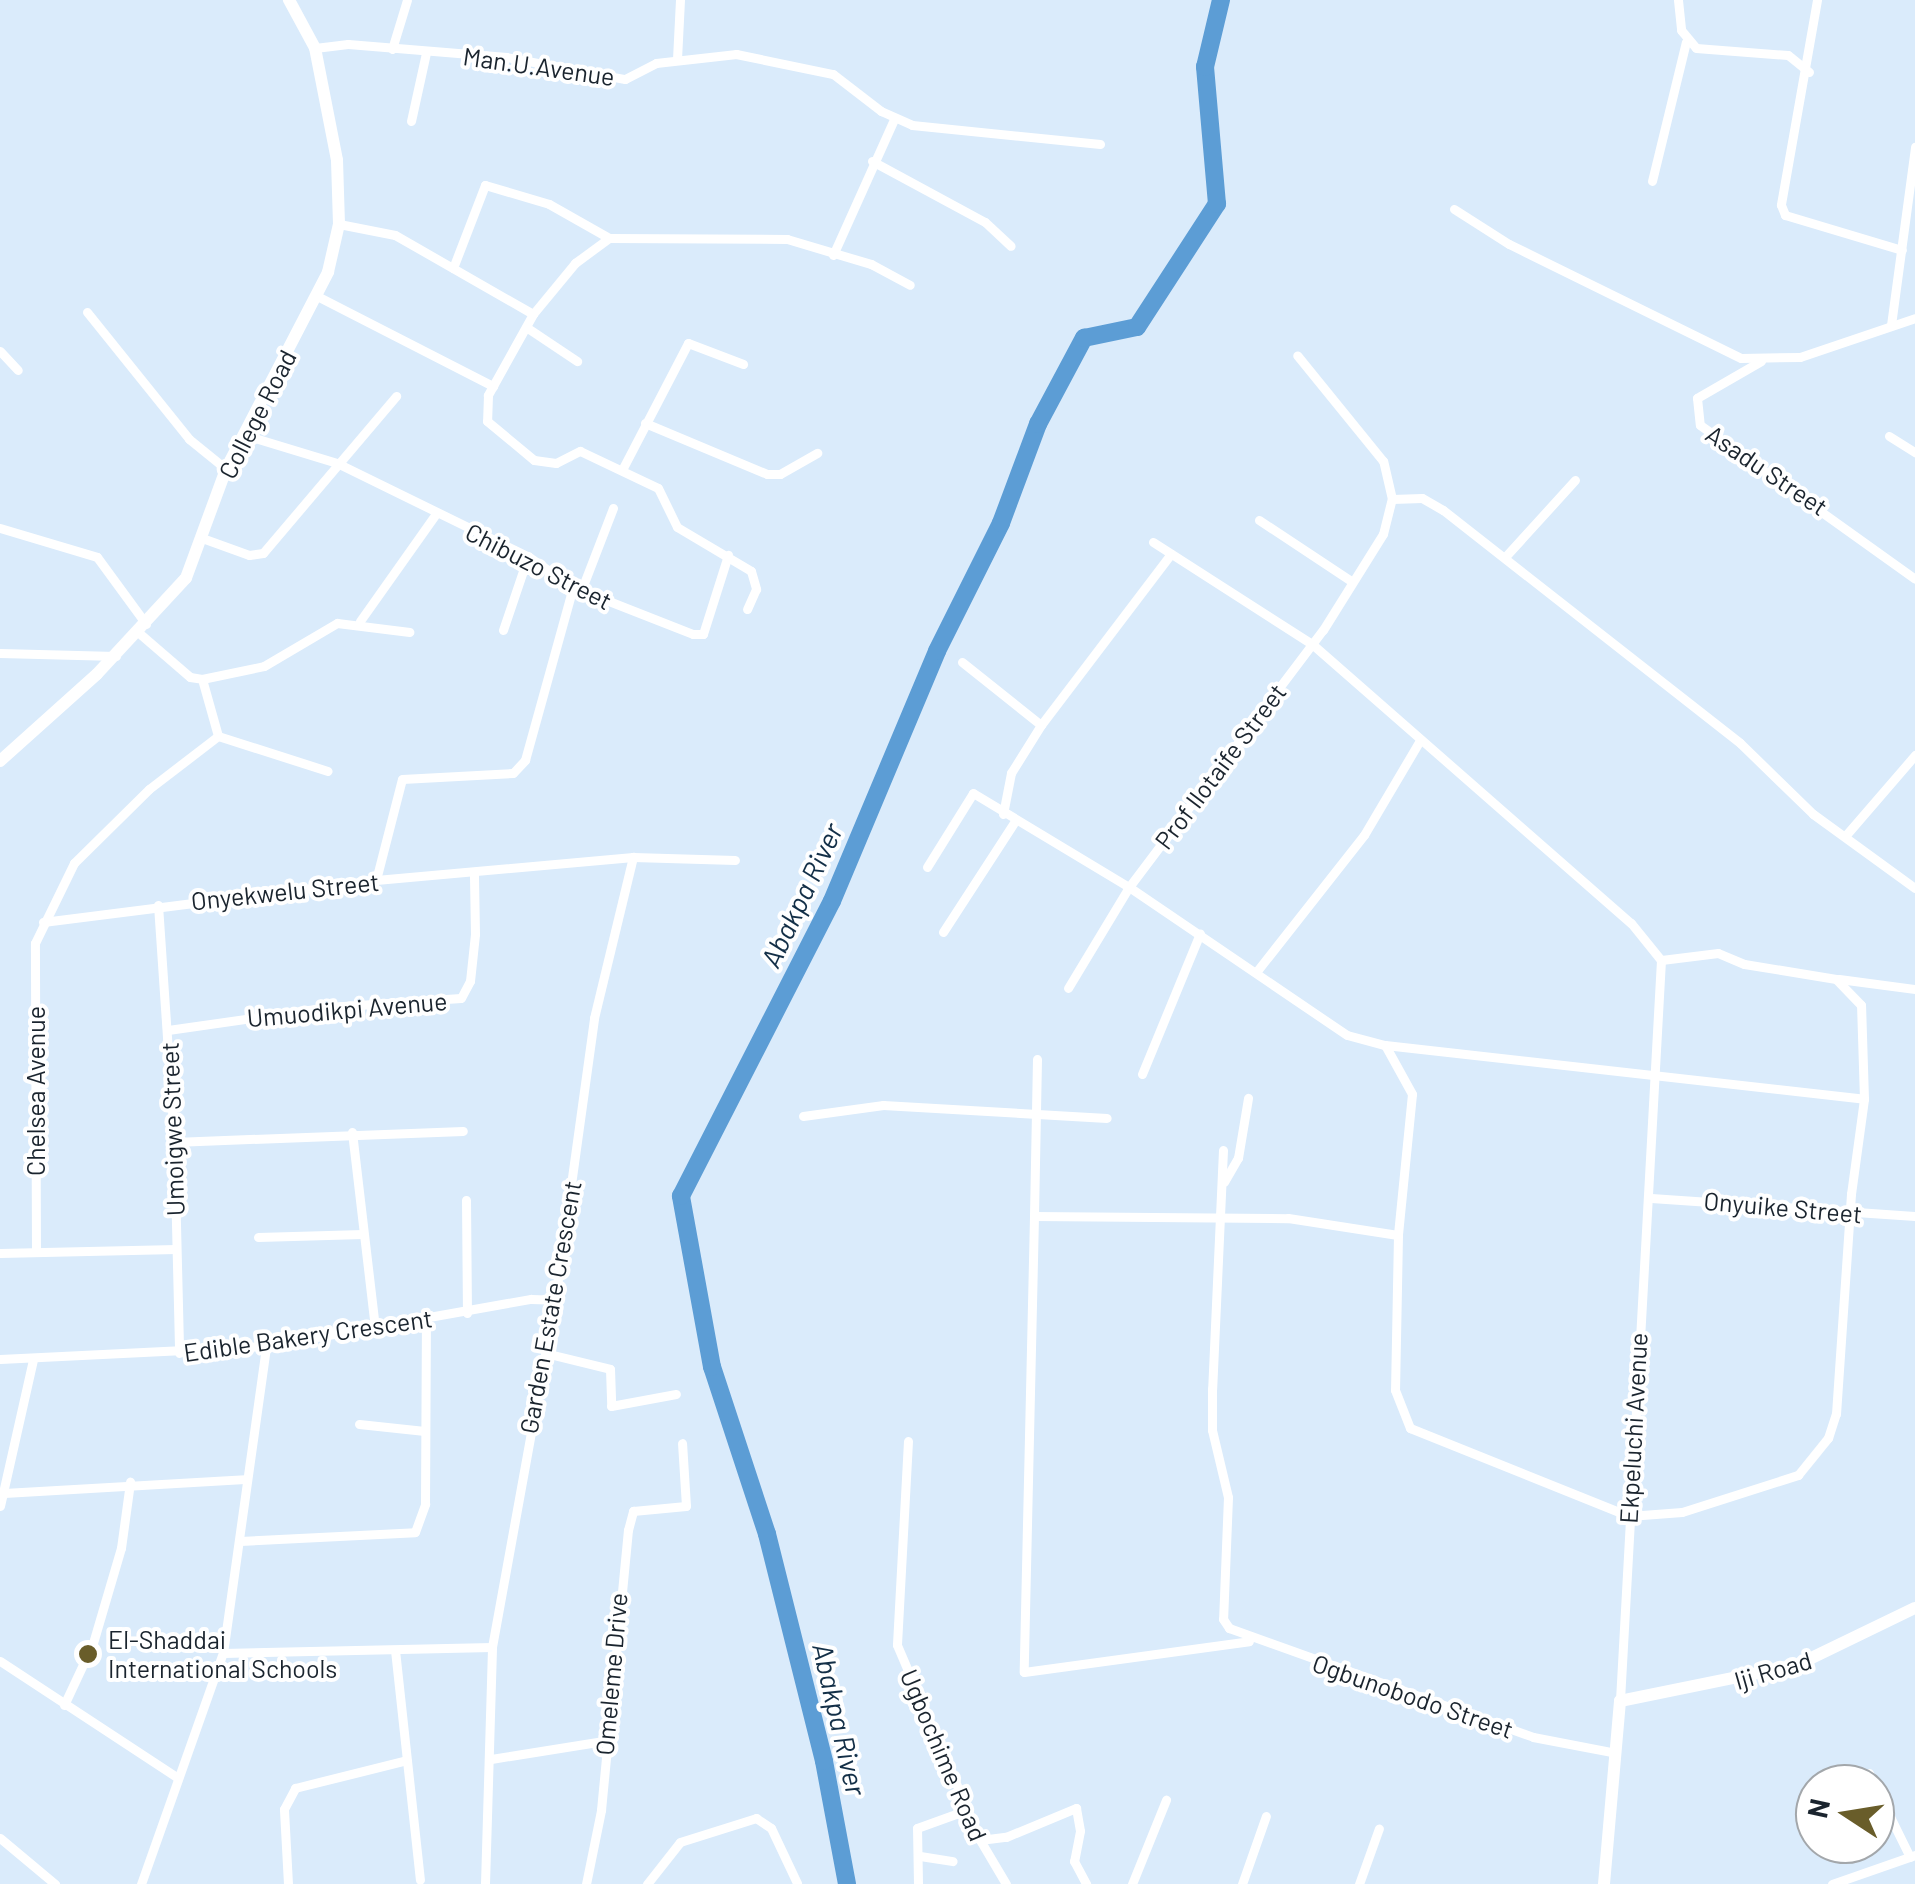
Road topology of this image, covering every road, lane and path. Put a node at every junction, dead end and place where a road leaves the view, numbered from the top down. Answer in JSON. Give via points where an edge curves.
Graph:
{"nodes":[{"id":1,"x":290,"y":0,"type":"edge"},
{"id":2,"x":407,"y":0,"type":"edge"},
{"id":3,"x":680,"y":0,"type":"edge"},
{"id":4,"x":1678,"y":0,"type":"edge"},
{"id":5,"x":1817,"y":0,"type":"edge"},
{"id":6,"x":1811,"y":40,"type":"junction"},
{"id":7,"x":1686,"y":42,"type":"junction"},
{"id":8,"x":315,"y":48,"type":"junction"},
{"id":9,"x":392,"y":49,"type":"junction"},
{"id":10,"x":426,"y":53,"type":"junction"},
{"id":11,"x":1788,"y":55,"type":"junction"},
{"id":12,"x":677,"y":59,"type":"junction"},
{"id":13,"x":1809,"y":72,"type":"junction"},
{"id":14,"x":894,"y":119,"type":"junction"},
{"id":15,"x":410,"y":122,"type":"dead end"},
{"id":16,"x":1100,"y":144,"type":"dead end"},
{"id":17,"x":1915,"y":147,"type":"edge"},
{"id":18,"x":872,"y":161,"type":"junction"},
{"id":19,"x":1652,"y":181,"type":"dead end"},
{"id":20,"x":1912,"y":201,"type":"edge"},
{"id":21,"x":1454,"y":209,"type":"dead end"},
{"id":22,"x":338,"y":224,"type":"junction"},
{"id":23,"x":609,"y":238,"type":"junction"},
{"id":24,"x":1012,"y":246,"type":"dead end"},
{"id":25,"x":1902,"y":250,"type":"junction"},
{"id":26,"x":833,"y":256,"type":"junction"},
{"id":27,"x":452,"y":268,"type":"junction"},
{"id":28,"x":910,"y":285,"type":"dead end"},
{"id":29,"x":316,"y":296,"type":"junction"},
{"id":30,"x":87,"y":312,"type":"dead end"},
{"id":31,"x":533,"y":314,"type":"junction"},
{"id":32,"x":1915,"y":318,"type":"edge"},
{"id":33,"x":1891,"y":325,"type":"junction"},
{"id":34,"x":529,"y":328,"type":"junction"},
{"id":35,"x":0,"y":351,"type":"edge"},
{"id":36,"x":1297,"y":355,"type":"dead end"},
{"id":37,"x":577,"y":361,"type":"dead end"},
{"id":38,"x":1762,"y":361,"type":"junction"},
{"id":39,"x":742,"y":364,"type":"dead end"},
{"id":40,"x":18,"y":370,"type":"dead end"},
{"id":41,"x":493,"y":386,"type":"junction"},
{"id":42,"x":396,"y":396,"type":"dead end"},
{"id":43,"x":645,"y":423,"type":"junction"},
{"id":44,"x":248,"y":436,"type":"junction"},
{"id":45,"x":1889,"y":436,"type":"dead end"},
{"id":46,"x":1915,"y":452,"type":"edge"},
{"id":47,"x":816,"y":453,"type":"dead end"},
{"id":48,"x":337,"y":463,"type":"junction"},
{"id":49,"x":623,"y":468,"type":"junction"},
{"id":50,"x":226,"y":469,"type":"junction"},
{"id":51,"x":1574,"y":480,"type":"dead end"},
{"id":52,"x":1392,"y":498,"type":"junction"},
{"id":53,"x":613,"y":508,"type":"dead end"},
{"id":54,"x":435,"y":514,"type":"junction"},
{"id":55,"x":1259,"y":520,"type":"dead end"},
{"id":56,"x":0,"y":528,"type":"edge"},
{"id":57,"x":202,"y":538,"type":"junction"},
{"id":58,"x":1153,"y":542,"type":"dead end"},
{"id":59,"x":1171,"y":554,"type":"junction"},
{"id":60,"x":728,"y":555,"type":"junction"},
{"id":61,"x":528,"y":556,"type":"junction"},
{"id":62,"x":1505,"y":557,"type":"junction"},
{"id":63,"x":1915,"y":579,"type":"edge"},
{"id":64,"x":1351,"y":582,"type":"junction"},
{"id":65,"x":577,"y":589,"type":"junction"},
{"id":66,"x":747,"y":609,"type":"dead end"},
{"id":67,"x":360,"y":621,"type":"junction"},
{"id":68,"x":143,"y":628,"type":"junction"},
{"id":69,"x":503,"y":630,"type":"dead end"},
{"id":70,"x":409,"y":632,"type":"dead end"},
{"id":71,"x":1312,"y":644,"type":"junction"},
{"id":72,"x":0,"y":653,"type":"edge"},
{"id":73,"x":116,"y":656,"type":"junction"},
{"id":74,"x":962,"y":662,"type":"dead end"},
{"id":75,"x":202,"y":679,"type":"junction"},
{"id":76,"x":1041,"y":725,"type":"junction"},
{"id":77,"x":218,"y":736,"type":"junction"},
{"id":78,"x":1420,"y":742,"type":"junction"},
{"id":79,"x":1915,"y":755,"type":"edge"},
{"id":80,"x":0,"y":761,"type":"edge"},
{"id":81,"x":328,"y":771,"type":"dead end"},
{"id":82,"x":1003,"y":814,"type":"junction"},
{"id":83,"x":1014,"y":821,"type":"junction"},
{"id":84,"x":1846,"y":835,"type":"junction"},
{"id":85,"x":633,"y":857,"type":"junction"},
{"id":86,"x":735,"y":860,"type":"dead end"},
{"id":87,"x":927,"y":867,"type":"dead end"},
{"id":88,"x":474,"y":874,"type":"junction"},
{"id":89,"x":376,"y":880,"type":"junction"},
{"id":90,"x":1129,"y":887,"type":"junction"},
{"id":91,"x":1915,"y":888,"type":"edge"},
{"id":92,"x":158,"y":906,"type":"junction"},
{"id":93,"x":40,"y":927,"type":"junction"},
{"id":94,"x":943,"y":932,"type":"dead end"},
{"id":95,"x":1200,"y":933,"type":"junction"},
{"id":96,"x":1661,"y":960,"type":"junction"},
{"id":97,"x":1257,"y":970,"type":"junction"},
{"id":98,"x":1836,"y":979,"type":"junction"},
{"id":99,"x":1068,"y":988,"type":"dead end"},
{"id":100,"x":1915,"y":988,"type":"edge"},
{"id":101,"x":168,"y":1030,"type":"junction"},
{"id":102,"x":1384,"y":1045,"type":"junction"},
{"id":103,"x":1037,"y":1059,"type":"dead end"},
{"id":104,"x":1142,"y":1074,"type":"dead end"},
{"id":105,"x":1652,"y":1076,"type":"junction"},
{"id":106,"x":1248,"y":1098,"type":"dead end"},
{"id":107,"x":1864,"y":1099,"type":"junction"},
{"id":108,"x":1038,"y":1115,"type":"junction"},
{"id":109,"x":803,"y":1116,"type":"dead end"},
{"id":110,"x":1107,"y":1118,"type":"dead end"},
{"id":111,"x":463,"y":1131,"type":"dead end"},
{"id":112,"x":352,"y":1132,"type":"junction"},
{"id":113,"x":174,"y":1142,"type":"junction"},
{"id":114,"x":1223,"y":1150,"type":"dead end"},
{"id":115,"x":1223,"y":1184,"type":"junction"},
{"id":116,"x":1650,"y":1198,"type":"junction"},
{"id":117,"x":466,"y":1200,"type":"dead end"},
{"id":118,"x":1851,"y":1213,"type":"junction"},
{"id":119,"x":1034,"y":1216,"type":"junction"},
{"id":120,"x":1915,"y":1216,"type":"edge"},
{"id":121,"x":1222,"y":1220,"type":"junction"},
{"id":122,"x":363,"y":1234,"type":"junction"},
{"id":123,"x":1398,"y":1235,"type":"junction"},
{"id":124,"x":258,"y":1237,"type":"dead end"},
{"id":125,"x":176,"y":1248,"type":"junction"},
{"id":126,"x":0,"y":1252,"type":"edge"},
{"id":127,"x":36,"y":1252,"type":"junction"},
{"id":128,"x":555,"y":1300,"type":"junction"},
{"id":129,"x":467,"y":1313,"type":"junction"},
{"id":130,"x":426,"y":1320,"type":"junction"},
{"id":131,"x":375,"y":1327,"type":"junction"},
{"id":132,"x":266,"y":1346,"type":"junction"},
{"id":133,"x":178,"y":1353,"type":"junction"},
{"id":134,"x":545,"y":1353,"type":"junction"},
{"id":135,"x":0,"y":1360,"type":"edge"},
{"id":136,"x":33,"y":1360,"type":"junction"},
{"id":137,"x":676,"y":1394,"type":"dead end"},
{"id":138,"x":359,"y":1424,"type":"dead end"},
{"id":139,"x":425,"y":1431,"type":"junction"},
{"id":140,"x":908,"y":1440,"type":"dead end"},
{"id":141,"x":682,"y":1443,"type":"dead end"},
{"id":142,"x":244,"y":1479,"type":"junction"},
{"id":143,"x":130,"y":1482,"type":"junction"},
{"id":144,"x":4,"y":1493,"type":"junction"},
{"id":145,"x":0,"y":1506,"type":"edge"},
{"id":146,"x":1630,"y":1516,"type":"junction"},
{"id":147,"x":240,"y":1541,"type":"junction"},
{"id":148,"x":1915,"y":1608,"type":"edge"},
{"id":149,"x":1252,"y":1641,"type":"junction"},
{"id":150,"x":492,"y":1647,"type":"junction"},
{"id":151,"x":395,"y":1650,"type":"junction"},
{"id":152,"x":224,"y":1653,"type":"junction"},
{"id":153,"x":0,"y":1662,"type":"edge"},
{"id":154,"x":1620,"y":1701,"type":"junction"},
{"id":155,"x":64,"y":1705,"type":"junction"},
{"id":156,"x":604,"y":1741,"type":"junction"},
{"id":157,"x":1611,"y":1752,"type":"junction"},
{"id":158,"x":407,"y":1760,"type":"junction"},
{"id":159,"x":490,"y":1760,"type":"junction"},
{"id":160,"x":178,"y":1778,"type":"junction"},
{"id":161,"x":1166,"y":1800,"type":"dead end"},
{"id":162,"x":967,"y":1810,"type":"junction"},
{"id":163,"x":1266,"y":1816,"type":"dead end"},
{"id":164,"x":1895,"y":1823,"type":"edge"},
{"id":165,"x":1379,"y":1828,"type":"dead end"},
{"id":166,"x":0,"y":1838,"type":"edge"},
{"id":167,"x":980,"y":1840,"type":"junction"},
{"id":168,"x":920,"y":1856,"type":"junction"},
{"id":169,"x":1913,"y":1856,"type":"edge"},
{"id":170,"x":953,"y":1861,"type":"dead end"},
{"id":171,"x":420,"y":1880,"type":"dead end"},
{"id":172,"x":797,"y":1883,"type":"edge"},
{"id":173,"x":1004,"y":1883,"type":"edge"},
{"id":174,"x":54,"y":1884,"type":"edge"},
{"id":175,"x":141,"y":1884,"type":"edge"},
{"id":176,"x":288,"y":1884,"type":"edge"},
{"id":177,"x":484,"y":1884,"type":"edge"},
{"id":178,"x":586,"y":1884,"type":"edge"},
{"id":179,"x":647,"y":1884,"type":"edge"},
{"id":180,"x":918,"y":1884,"type":"edge"},
{"id":181,"x":1086,"y":1884,"type":"edge"},
{"id":182,"x":1132,"y":1884,"type":"edge"},
{"id":183,"x":1242,"y":1884,"type":"edge"},
{"id":184,"x":1359,"y":1884,"type":"edge"},
{"id":185,"x":1604,"y":1884,"type":"edge"},
{"id":186,"x":1832,"y":1884,"type":"edge"}],
"edges":[{"from":1,"to":8,"type":"main road","name":"College Road"},
{"from":2,"to":9,"type":"street"},
{"from":3,"to":12,"type":"street"},
{"from":4,"to":7,"type":"street"},
{"from":5,"to":6,"type":"street"},
{"from":6,"to":11,"type":"street"},
{"from":6,"to":13,"type":"street"},
{"from":7,"to":11,"type":"street","via":[[1742,56]]},
{"from":7,"to":19,"type":"street"},
{"from":8,"to":9,"type":"street","name":"Man.U.Avenue"},
{"from":8,"to":22,"type":"main road","name":"College Road","via":[[337,160]]},
{"from":9,"to":10,"type":"street","name":"Man.U.Avenue"},
{"from":10,"to":12,"type":"street","name":"Man.U.Avenue","via":[[506,56],[625,79]]},
{"from":10,"to":15,"type":"street"},
{"from":11,"to":13,"type":"street"},
{"from":12,"to":14,"type":"street","name":"Man.U.Avenue","via":[[736,54],[816,68]]},
{"from":13,"to":25,"type":"street","via":[[1783,192],[1785,215]]},
{"from":14,"to":16,"type":"street","name":"Man.U.Avenue"},
{"from":14,"to":18,"type":"street"},
{"from":17,"to":20,"type":"street"},
{"from":18,"to":24,"type":"street","via":[[985,222]]},
{"from":18,"to":26,"type":"street"},
{"from":20,"to":25,"type":"street"},
{"from":21,"to":38,"type":"street","via":[[1508,244],[1718,348]]},
{"from":22,"to":27,"type":"street","via":[[395,235]]},
{"from":22,"to":29,"type":"main road","name":"College Road"},
{"from":23,"to":26,"type":"street","via":[[787,239]]},
{"from":23,"to":27,"type":"street","via":[[549,204],[485,185]]},
{"from":23,"to":31,"type":"street","via":[[574,263]]},
{"from":25,"to":33,"type":"street"},
{"from":26,"to":28,"type":"street","via":[[871,264]]},
{"from":27,"to":31,"type":"street"},
{"from":29,"to":41,"type":"street"},
{"from":29,"to":44,"type":"main road","name":"College Road"},
{"from":30,"to":50,"type":"street","via":[[190,439]]},
{"from":31,"to":34,"type":"street"},
{"from":32,"to":33,"type":"street"},
{"from":33,"to":38,"type":"street","via":[[1800,357]]},
{"from":34,"to":37,"type":"street"},
{"from":34,"to":41,"type":"street"},
{"from":35,"to":40,"type":"street"},
{"from":36,"to":52,"type":"street","via":[[1367,434],[1390,478]]},
{"from":38,"to":63,"type":"street","name":"Asadu Street","via":[[1698,398],[1700,425]]},
{"from":39,"to":43,"type":"street","via":[[688,344]]},
{"from":41,"to":49,"type":"street","via":[[487,421],[534,460],[556,463],[580,451]]},
{"from":42,"to":48,"type":"street"},
{"from":43,"to":47,"type":"street","via":[[766,474],[780,474]]},
{"from":43,"to":49,"type":"street"},
{"from":44,"to":48,"type":"street","name":"Chibuzo Street"},
{"from":44,"to":50,"type":"main road","name":"College Road"},
{"from":45,"to":46,"type":"street"},
{"from":48,"to":54,"type":"street","name":"Chibuzo Street"},
{"from":48,"to":57,"type":"street","via":[[263,553],[249,555]]},
{"from":49,"to":60,"type":"street","via":[[666,495],[677,527]]},
{"from":50,"to":57,"type":"main road","name":"College Road"},
{"from":51,"to":62,"type":"street"},
{"from":52,"to":62,"type":"street","via":[[1433,503]]},
{"from":52,"to":64,"type":"street","name":"Prof Ilotaife Street","via":[[1383,534]]},
{"from":53,"to":65,"type":"street"},
{"from":54,"to":61,"type":"street","name":"Chibuzo Street"},
{"from":54,"to":67,"type":"street"},
{"from":55,"to":64,"type":"street"},
{"from":56,"to":68,"type":"street","via":[[97,557]]},
{"from":57,"to":68,"type":"main road","name":"College Road","via":[[186,578]]},
{"from":58,"to":59,"type":"street"},
{"from":59,"to":71,"type":"street"},
{"from":59,"to":76,"type":"street"},
{"from":60,"to":65,"type":"street","name":"Chibuzo Street","via":[[703,634]]},
{"from":60,"to":66,"type":"street","via":[[755,578]]},
{"from":61,"to":65,"type":"street","name":"Chibuzo Street"},
{"from":61,"to":69,"type":"street"},
{"from":62,"to":84,"type":"street"},
{"from":64,"to":71,"type":"street","name":"Prof Ilotaife Street"},
{"from":65,"to":89,"type":"street","via":[[534,740],[513,773],[402,779]]},
{"from":67,"to":70,"type":"street"},
{"from":67,"to":75,"type":"street","via":[[321,628],[264,666]]},
{"from":68,"to":73,"type":"main road","name":"College Road"},
{"from":68,"to":75,"type":"street","via":[[190,677]]},
{"from":71,"to":78,"type":"street"},
{"from":71,"to":90,"type":"street","name":"Prof Ilotaife Street"},
{"from":72,"to":73,"type":"street"},
{"from":73,"to":80,"type":"main road","name":"College Road"},
{"from":74,"to":76,"type":"street"},
{"from":75,"to":77,"type":"street"},
{"from":76,"to":82,"type":"street","via":[[1011,773]]},
{"from":77,"to":81,"type":"street"},
{"from":77,"to":93,"type":"street","via":[[93,840]]},
{"from":78,"to":96,"type":"street","via":[[1631,923]]},
{"from":78,"to":97,"type":"street","via":[[1364,835]]},
{"from":79,"to":84,"type":"street"},
{"from":82,"to":83,"type":"street"},
{"from":82,"to":87,"type":"street","via":[[970,794]]},
{"from":83,"to":90,"type":"street"},
{"from":83,"to":94,"type":"street"},
{"from":84,"to":91,"type":"street"},
{"from":85,"to":86,"type":"street","name":"Onyekwelu Street"},
{"from":85,"to":88,"type":"street","name":"Onyekwelu Street"},
{"from":85,"to":128,"type":"street","name":"Garden Estate Crescent","via":[[594,1018]]},
{"from":88,"to":89,"type":"street","name":"Onyekwelu Street"},
{"from":88,"to":101,"type":"street","name":"Umuodikpi Avenue","via":[[472,966],[460,998],[329,1007]]},
{"from":89,"to":92,"type":"street","name":"Onyekwelu Street"},
{"from":90,"to":95,"type":"street"},
{"from":90,"to":99,"type":"street","name":"Prof Ilotaife Street"},
{"from":92,"to":93,"type":"street","name":"Onyekwelu Street"},
{"from":92,"to":101,"type":"street","name":"Umoigwe Street"},
{"from":93,"to":127,"type":"street","name":"Chelsea Avenue"},
{"from":95,"to":97,"type":"street"},
{"from":95,"to":104,"type":"street"},
{"from":96,"to":98,"type":"street","via":[[1718,953],[1744,964]]},
{"from":96,"to":105,"type":"street","name":"Ekpeluchi Avenue"},
{"from":97,"to":102,"type":"street","via":[[1329,1024]]},
{"from":98,"to":100,"type":"street"},
{"from":98,"to":107,"type":"street","via":[[1861,1005]]},
{"from":101,"to":113,"type":"street","name":"Umoigwe Street"},
{"from":102,"to":105,"type":"street"},
{"from":102,"to":123,"type":"street","via":[[1412,1094]]},
{"from":103,"to":108,"type":"street"},
{"from":105,"to":107,"type":"street"},
{"from":105,"to":116,"type":"street","name":"Ekpeluchi Avenue"},
{"from":106,"to":115,"type":"street","via":[[1238,1158]]},
{"from":107,"to":118,"type":"street"},
{"from":108,"to":109,"type":"street","via":[[883,1106]]},
{"from":108,"to":110,"type":"street"},
{"from":108,"to":119,"type":"street"},
{"from":111,"to":112,"type":"street"},
{"from":112,"to":113,"type":"street"},
{"from":112,"to":122,"type":"street"},
{"from":113,"to":125,"type":"street","name":"Umoigwe Street"},
{"from":114,"to":115,"type":"street"},
{"from":115,"to":121,"type":"street"},
{"from":116,"to":118,"type":"street","name":"Onyuike Street"},
{"from":116,"to":146,"type":"street","name":"Ekpeluchi Avenue"},
{"from":117,"to":129,"type":"street"},
{"from":118,"to":120,"type":"street","name":"Onyuike Street"},
{"from":118,"to":146,"type":"street","via":[[1836,1414],[1818,1458],[1798,1476],[1768,1486],[1682,1512]]},
{"from":119,"to":121,"type":"street"},
{"from":119,"to":149,"type":"street","via":[[1024,1672]]},
{"from":121,"to":123,"type":"street","via":[[1288,1218]]},
{"from":121,"to":149,"type":"street","name":"Ogbunobodo Street","via":[[1212,1430],[1228,1497],[1224,1619]]},
{"from":122,"to":124,"type":"street"},
{"from":122,"to":131,"type":"street"},
{"from":123,"to":146,"type":"street","via":[[1394,1390],[1410,1428]]},
{"from":125,"to":127,"type":"street"},
{"from":125,"to":133,"type":"street","name":"Umoigwe Street"},
{"from":126,"to":127,"type":"street"},
{"from":128,"to":129,"type":"street","name":"Edible Bakery Crescent"},
{"from":128,"to":134,"type":"street","name":"Garden Estate Crescent"},
{"from":129,"to":130,"type":"street","name":"Edible Bakery Crescent"},
{"from":130,"to":131,"type":"street","name":"Edible Bakery Crescent"},
{"from":130,"to":139,"type":"street"},
{"from":131,"to":132,"type":"street","name":"Edible Bakery Crescent"},
{"from":132,"to":133,"type":"street","name":"Edible Bakery Crescent"},
{"from":132,"to":142,"type":"street"},
{"from":133,"to":136,"type":"street","name":"Edible Bakery Crescent"},
{"from":134,"to":137,"type":"street","via":[[610,1369],[611,1406]]},
{"from":134,"to":150,"type":"street","name":"Garden Estate Crescent"},
{"from":135,"to":136,"type":"street","name":"Edible Bakery Crescent"},
{"from":136,"to":144,"type":"street"},
{"from":138,"to":139,"type":"street"},
{"from":139,"to":147,"type":"street","via":[[425,1504],[415,1532]]},
{"from":140,"to":162,"type":"street","name":"Ugbochime Road","via":[[896,1645]]},
{"from":141,"to":156,"type":"street","name":"Omeleme Drive","via":[[686,1506],[633,1511]]},
{"from":142,"to":143,"type":"street"},
{"from":142,"to":147,"type":"street"},
{"from":143,"to":144,"type":"street"},
{"from":143,"to":155,"type":"street","via":[[104,1605]]},
{"from":144,"to":145,"type":"street"},
{"from":146,"to":154,"type":"street","name":"Ekpeluchi Avenue"},
{"from":147,"to":152,"type":"street"},
{"from":148,"to":154,"type":"main road","name":"Iji Road","via":[[1797,1665]]},
{"from":149,"to":157,"type":"street","name":"Ogbunobodo Street","via":[[1533,1737]]},
{"from":150,"to":151,"type":"street"},
{"from":150,"to":159,"type":"street","name":"Garden Estate Crescent"},
{"from":151,"to":152,"type":"street"},
{"from":151,"to":158,"type":"street"},
{"from":152,"to":160,"type":"street"},
{"from":153,"to":155,"type":"street"},
{"from":154,"to":157,"type":"main road","name":"Ekpeluchi Avenue"},
{"from":155,"to":160,"type":"street"},
{"from":156,"to":159,"type":"street"},
{"from":156,"to":178,"type":"street","name":"Omeleme Drive","via":[[601,1810]]},
{"from":157,"to":185,"type":"main road","name":"Ekpeluchi Avenue"},
{"from":158,"to":171,"type":"street"},
{"from":158,"to":176,"type":"street","via":[[295,1788],[287,1797]]},
{"from":159,"to":177,"type":"street","name":"Garden Estate Crescent"},
{"from":160,"to":175,"type":"street"},
{"from":161,"to":182,"type":"street"},
{"from":162,"to":167,"type":"street","name":"Ugbochime Road"},
{"from":162,"to":168,"type":"street","via":[[917,1828]]},
{"from":163,"to":183,"type":"street"},
{"from":164,"to":169,"type":"street"},
{"from":165,"to":184,"type":"street"},
{"from":166,"to":174,"type":"street"},
{"from":167,"to":173,"type":"street","name":"Ugbochime Road"},
{"from":167,"to":181,"type":"street","via":[[1006,1837],[1076,1808],[1074,1861]]},
{"from":168,"to":170,"type":"street"},
{"from":168,"to":180,"type":"street"},
{"from":169,"to":186,"type":"street"},
{"from":172,"to":179,"type":"street","via":[[772,1828],[756,1818],[680,1842]]}]}
